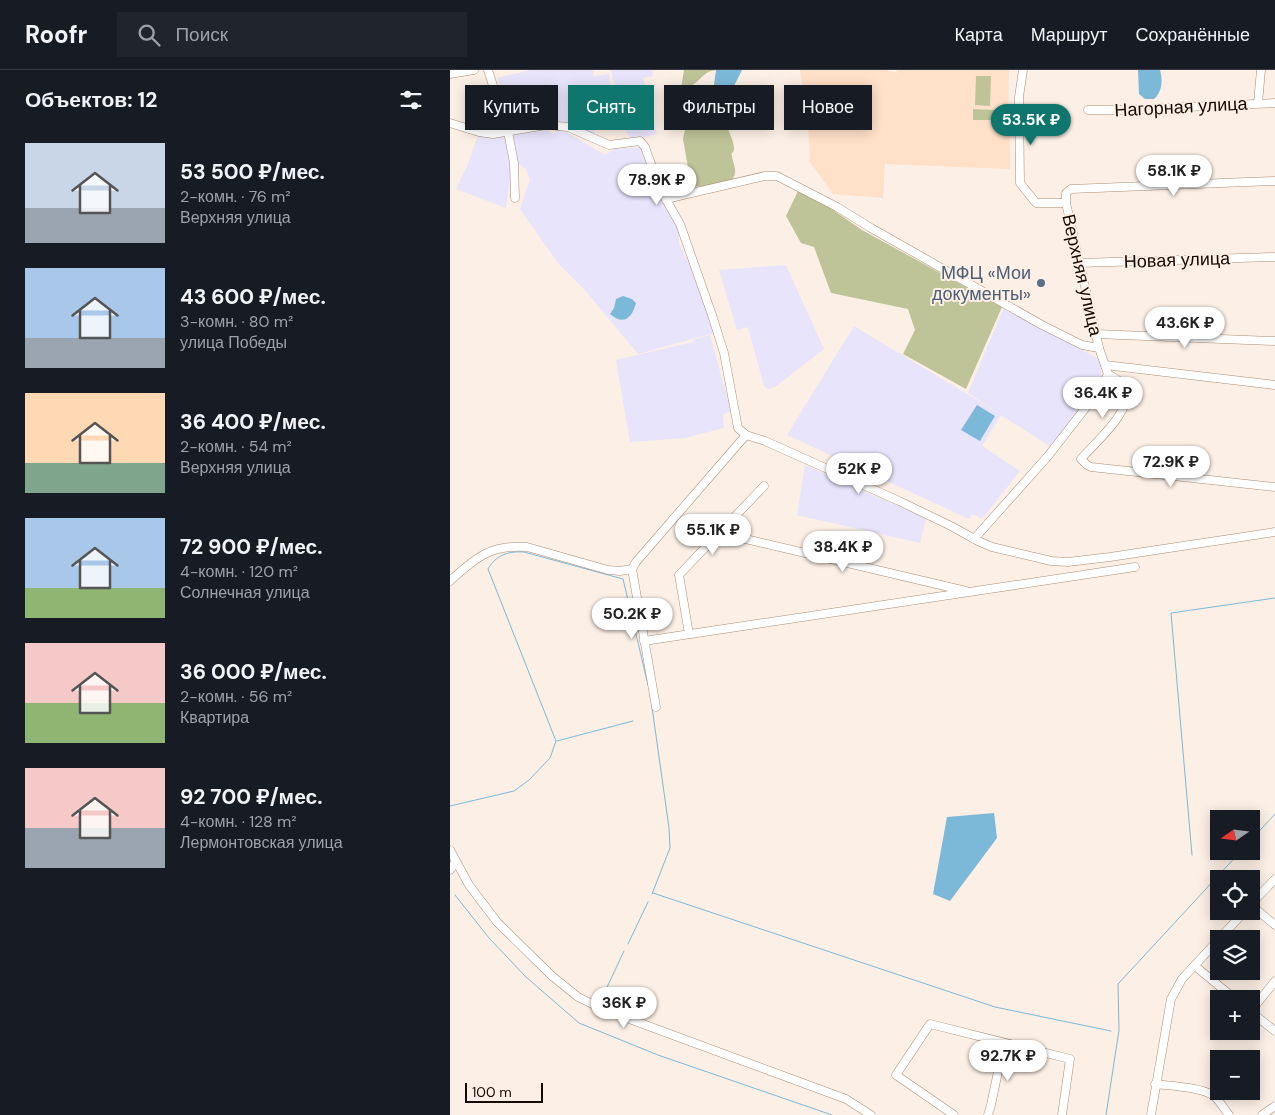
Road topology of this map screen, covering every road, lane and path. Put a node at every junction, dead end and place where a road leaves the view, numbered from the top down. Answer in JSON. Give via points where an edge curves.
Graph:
{"nodes":[{"id":1,"x":474,"y":70,"type":"edge"},
{"id":2,"x":488,"y":70,"type":"edge"},
{"id":3,"x":1023,"y":70,"type":"edge"},
{"id":4,"x":1261,"y":70,"type":"edge"},
{"id":5,"x":450,"y":74,"type":"edge"},
{"id":6,"x":1258,"y":103,"type":"junction"},
{"id":7,"x":1275,"y":103,"type":"edge"},
{"id":8,"x":1088,"y":110,"type":"dead end"},
{"id":9,"x":450,"y":124,"type":"edge"},
{"id":10,"x":508,"y":133,"type":"junction"},
{"id":11,"x":1275,"y":181,"type":"edge"},
{"id":12,"x":515,"y":198,"type":"dead end"},
{"id":13,"x":666,"y":200,"type":"junction"},
{"id":14,"x":1066,"y":203,"type":"junction"},
{"id":15,"x":1275,"y":257,"type":"edge"},
{"id":16,"x":1079,"y":263,"type":"junction"},
{"id":17,"x":1096,"y":334,"type":"junction"},
{"id":18,"x":1275,"y":341,"type":"edge"},
{"id":19,"x":1099,"y":348,"type":"junction"},
{"id":20,"x":1105,"y":365,"type":"junction"},
{"id":21,"x":1108,"y":374,"type":"junction"},
{"id":22,"x":1275,"y":385,"type":"edge"},
{"id":23,"x":746,"y":435,"type":"junction"},
{"id":24,"x":764,"y":486,"type":"dead end"},
{"id":25,"x":1275,"y":487,"type":"edge"},
{"id":26,"x":1275,"y":532,"type":"edge"},
{"id":27,"x":720,"y":533,"type":"junction"},
{"id":28,"x":974,"y":539,"type":"junction"},
{"id":29,"x":1135,"y":566,"type":"dead end"},
{"id":30,"x":632,"y":569,"type":"junction"},
{"id":31,"x":450,"y":581,"type":"edge"},
{"id":32,"x":972,"y":592,"type":"junction"},
{"id":33,"x":689,"y":634,"type":"junction"},
{"id":34,"x":644,"y":641,"type":"junction"},
{"id":35,"x":656,"y":706,"type":"dead end"},
{"id":36,"x":450,"y":850,"type":"edge"},
{"id":37,"x":456,"y":862,"type":"junction"},
{"id":38,"x":450,"y":870,"type":"edge"},
{"id":39,"x":1275,"y":879,"type":"edge"},
{"id":40,"x":1260,"y":895,"type":"edge"},
{"id":41,"x":1260,"y":912,"type":"edge"},
{"id":42,"x":1237,"y":920,"type":"edge"},
{"id":43,"x":1275,"y":925,"type":"edge"},
{"id":44,"x":1227,"y":930,"type":"edge"},
{"id":45,"x":1210,"y":949,"type":"edge"},
{"id":46,"x":1195,"y":966,"type":"junction"},
{"id":47,"x":1275,"y":981,"type":"edge"},
{"id":48,"x":1224,"y":990,"type":"edge"},
{"id":49,"x":1260,"y":1000,"type":"edge"},
{"id":50,"x":1260,"y":1018,"type":"edge"},
{"id":51,"x":1275,"y":1031,"type":"edge"},
{"id":52,"x":1004,"y":1043,"type":"junction"},
{"id":53,"x":1155,"y":1084,"type":"junction"},
{"id":54,"x":1275,"y":1106,"type":"edge"},
{"id":55,"x":871,"y":1115,"type":"edge"},
{"id":56,"x":954,"y":1115,"type":"edge"},
{"id":57,"x":988,"y":1115,"type":"edge"},
{"id":58,"x":1062,"y":1115,"type":"edge"},
{"id":59,"x":1151,"y":1115,"type":"edge"},
{"id":60,"x":1229,"y":1115,"type":"edge"},
{"id":61,"x":1262,"y":1115,"type":"edge"}],
"edges":[{"from":1,"to":5,"type":"street"},
{"from":2,"to":10,"type":"street"},
{"from":3,"to":14,"type":"street","name":"Верхняя улица","via":[[1019,97],[1020,183],[1036,204]]},
{"from":4,"to":6,"type":"street"},
{"from":6,"to":7,"type":"street","name":"Нагорная улица"},
{"from":6,"to":8,"type":"street","name":"Нагорная улица"},
{"from":9,"to":10,"type":"street","via":[[479,132]]},
{"from":10,"to":12,"type":"street","via":[[514,162]]},
{"from":10,"to":13,"type":"street","via":[[546,125],[568,127],[609,145],[640,140]]},
{"from":11,"to":14,"type":"street","via":[[1071,189],[1066,193]]},
{"from":13,"to":19,"type":"street","via":[[765,176],[777,176],[1042,324],[1082,345]]},
{"from":13,"to":23,"type":"street","via":[[680,224],[709,307],[724,353],[738,428]]},
{"from":14,"to":16,"type":"street","name":"Верхняя улица"},
{"from":15,"to":16,"type":"street","name":"Новая улица"},
{"from":16,"to":17,"type":"street","name":"Верхняя улица"},
{"from":17,"to":18,"type":"street"},
{"from":17,"to":19,"type":"street","name":"Верхняя улица"},
{"from":19,"to":20,"type":"street","name":"Верхняя улица"},
{"from":20,"to":21,"type":"street","name":"Верхняя улица"},
{"from":20,"to":22,"type":"street"},
{"from":21,"to":25,"type":"street","name":"Верхняя улица","via":[[1124,384],[1125,403],[1116,422],[1081,459],[1087,465]]},
{"from":21,"to":28,"type":"street","via":[[1101,388],[1048,456]]},
{"from":23,"to":28,"type":"street","via":[[868,487]]},
{"from":23,"to":30,"type":"street"},
{"from":24,"to":27,"type":"street"},
{"from":26,"to":28,"type":"street","via":[[1068,562],[992,547]]},
{"from":27,"to":32,"type":"street"},
{"from":27,"to":33,"type":"street","via":[[679,575]]},
{"from":29,"to":32,"type":"street"},
{"from":30,"to":31,"type":"street","via":[[608,570],[514,546],[486,553]]},
{"from":30,"to":34,"type":"street"},
{"from":32,"to":33,"type":"street"},
{"from":33,"to":34,"type":"street"},
{"from":34,"to":35,"type":"street"},
{"from":36,"to":37,"type":"street"},
{"from":37,"to":38,"type":"street"},
{"from":37,"to":55,"type":"street","via":[[497,922],[578,997],[604,1010],[846,1100]]},
{"from":39,"to":40,"type":"street"},
{"from":41,"to":43,"type":"street"},
{"from":42,"to":44,"type":"street"},
{"from":45,"to":46,"type":"street"},
{"from":46,"to":48,"type":"street"},
{"from":46,"to":53,"type":"street","via":[[1182,979],[1171,999]]},
{"from":47,"to":49,"type":"street"},
{"from":50,"to":51,"type":"street"},
{"from":52,"to":56,"type":"street","via":[[930,1024],[896,1075]]},
{"from":52,"to":57,"type":"street"},
{"from":52,"to":58,"type":"street","via":[[1070,1059]]},
{"from":53,"to":59,"type":"street"},
{"from":53,"to":60,"type":"street","via":[[1213,1095]]},
{"from":54,"to":61,"type":"street"}]}
